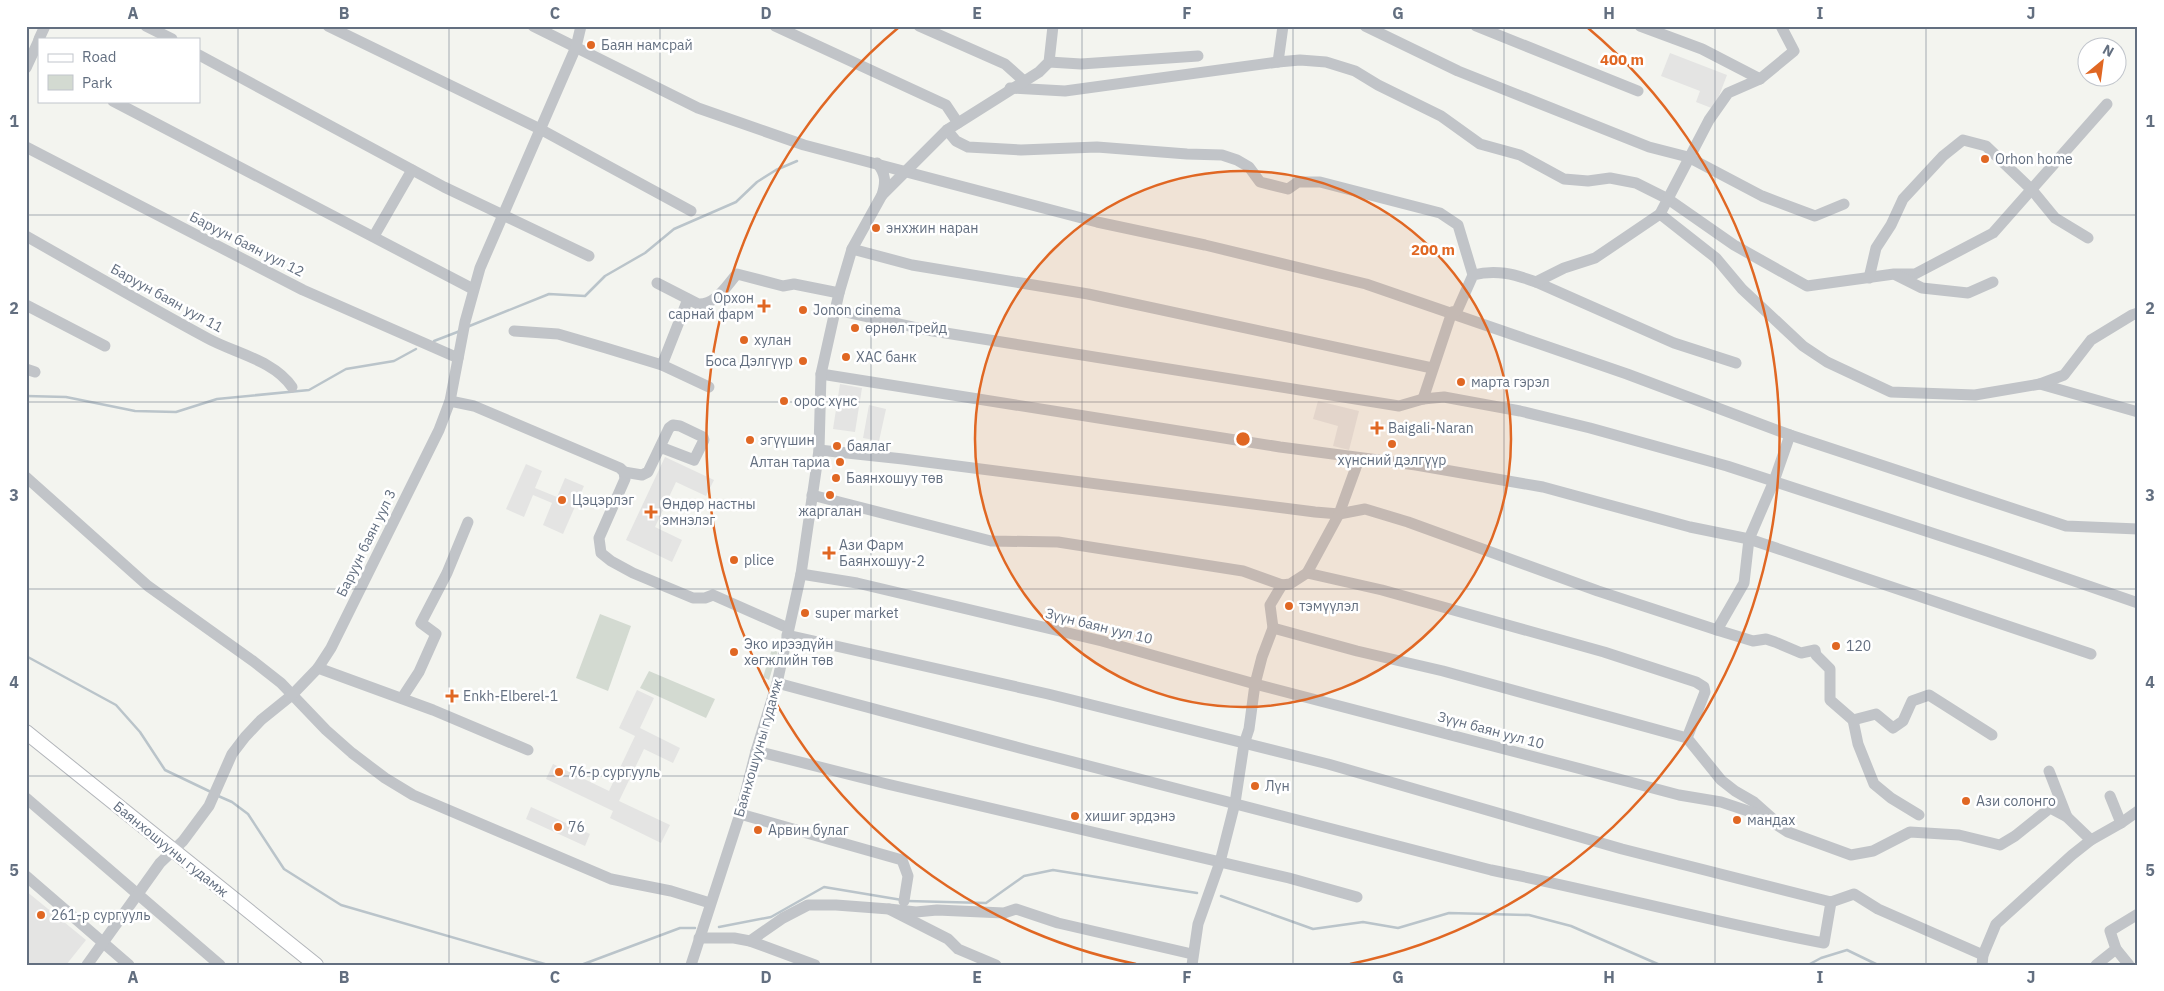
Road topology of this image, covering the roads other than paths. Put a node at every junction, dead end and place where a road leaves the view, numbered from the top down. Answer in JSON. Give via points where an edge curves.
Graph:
{"nodes":[{"id":1,"x":45,"y":26,"type":"edge"},
{"id":2,"x":146,"y":26,"type":"edge"},
{"id":3,"x":328,"y":26,"type":"edge"},
{"id":4,"x":533,"y":26,"type":"edge"},
{"id":5,"x":581,"y":26,"type":"edge"},
{"id":6,"x":775,"y":26,"type":"edge"},
{"id":7,"x":920,"y":26,"type":"edge"},
{"id":8,"x":1053,"y":26,"type":"edge"},
{"id":9,"x":1283,"y":26,"type":"edge"},
{"id":10,"x":1365,"y":26,"type":"edge"},
{"id":11,"x":1476,"y":26,"type":"edge"},
{"id":12,"x":1640,"y":26,"type":"edge"},
{"id":13,"x":1781,"y":26,"type":"edge"},
{"id":14,"x":39,"y":38,"type":"edge"},
{"id":15,"x":170,"y":38,"type":"edge"},
{"id":16,"x":38,"y":42,"type":"edge"},
{"id":17,"x":576,"y":47,"type":"junction"},
{"id":18,"x":200,"y":56,"type":"edge"},
{"id":19,"x":1198,"y":56,"type":"dead end"},
{"id":20,"x":30,"y":62,"type":"edge"},
{"id":21,"x":1049,"y":62,"type":"junction"},
{"id":22,"x":1278,"y":62,"type":"junction"},
{"id":23,"x":1760,"y":78,"type":"junction"},
{"id":24,"x":1024,"y":81,"type":"junction"},
{"id":25,"x":1010,"y":88,"type":"junction"},
{"id":26,"x":1638,"y":91,"type":"dead end"},
{"id":27,"x":115,"y":102,"type":"edge"},
{"id":28,"x":2107,"y":104,"type":"dead end"},
{"id":29,"x":958,"y":123,"type":"junction"},
{"id":30,"x":540,"y":129,"type":"junction"},
{"id":31,"x":947,"y":130,"type":"junction"},
{"id":32,"x":26,"y":147,"type":"edge"},
{"id":33,"x":1688,"y":158,"type":"junction"},
{"id":34,"x":877,"y":163,"type":"junction"},
{"id":35,"x":412,"y":170,"type":"junction"},
{"id":36,"x":907,"y":171,"type":"junction"},
{"id":37,"x":2032,"y":190,"type":"junction"},
{"id":38,"x":882,"y":195,"type":"junction"},
{"id":39,"x":1668,"y":199,"type":"junction"},
{"id":40,"x":1844,"y":204,"type":"dead end"},
{"id":41,"x":691,"y":211,"type":"dead end"},
{"id":42,"x":502,"y":214,"type":"junction"},
{"id":43,"x":1660,"y":214,"type":"junction"},
{"id":44,"x":26,"y":236,"type":"edge"},
{"id":45,"x":374,"y":236,"type":"junction"},
{"id":46,"x":2088,"y":238,"type":"dead end"},
{"id":47,"x":852,"y":249,"type":"junction"},
{"id":48,"x":589,"y":256,"type":"dead end"},
{"id":49,"x":1894,"y":274,"type":"junction"},
{"id":50,"x":1473,"y":275,"type":"junction"},
{"id":51,"x":1869,"y":278,"type":"junction"},
{"id":52,"x":1536,"y":282,"type":"junction"},
{"id":53,"x":1993,"y":282,"type":"dead end"},
{"id":54,"x":657,"y":283,"type":"dead end"},
{"id":55,"x":472,"y":288,"type":"junction"},
{"id":56,"x":839,"y":293,"type":"junction"},
{"id":57,"x":688,"y":299,"type":"junction"},
{"id":58,"x":26,"y":305,"type":"edge"},
{"id":59,"x":836,"y":310,"type":"junction"},
{"id":60,"x":1452,"y":312,"type":"junction"},
{"id":61,"x":2136,"y":315,"type":"edge"},
{"id":62,"x":514,"y":331,"type":"dead end"},
{"id":63,"x":105,"y":346,"type":"dead end"},
{"id":64,"x":458,"y":358,"type":"junction"},
{"id":65,"x":1736,"y":363,"type":"dead end"},
{"id":66,"x":662,"y":365,"type":"junction"},
{"id":67,"x":1432,"y":368,"type":"junction"},
{"id":68,"x":821,"y":374,"type":"junction"},
{"id":69,"x":2040,"y":384,"type":"junction"},
{"id":70,"x":292,"y":387,"type":"dead end"},
{"id":71,"x":709,"y":387,"type":"dead end"},
{"id":72,"x":1423,"y":399,"type":"junction"},
{"id":73,"x":450,"y":400,"type":"junction"},
{"id":74,"x":2138,"y":412,"type":"edge"},
{"id":75,"x":1790,"y":435,"type":"junction"},
{"id":76,"x":660,"y":447,"type":"dead end"},
{"id":77,"x":819,"y":450,"type":"junction"},
{"id":78,"x":1359,"y":459,"type":"junction"},
{"id":79,"x":624,"y":472,"type":"junction"},
{"id":80,"x":26,"y":477,"type":"edge"},
{"id":81,"x":1774,"y":481,"type":"junction"},
{"id":82,"x":812,"y":495,"type":"junction"},
{"id":83,"x":1339,"y":514,"type":"junction"},
{"id":84,"x":468,"y":522,"type":"dead end"},
{"id":85,"x":2138,"y":529,"type":"edge"},
{"id":86,"x":1749,"y":539,"type":"junction"},
{"id":87,"x":1307,"y":573,"type":"junction"},
{"id":88,"x":802,"y":574,"type":"junction"},
{"id":89,"x":1282,"y":585,"type":"junction"},
{"id":90,"x":2138,"y":603,"type":"edge"},
{"id":91,"x":1273,"y":628,"type":"junction"},
{"id":92,"x":1717,"y":630,"type":"junction"},
{"id":93,"x":787,"y":631,"type":"junction"},
{"id":94,"x":2091,"y":654,"type":"dead end"},
{"id":95,"x":318,"y":668,"type":"junction"},
{"id":96,"x":777,"y":683,"type":"junction"},
{"id":97,"x":1255,"y":684,"type":"junction"},
{"id":98,"x":292,"y":695,"type":"junction"},
{"id":99,"x":402,"y":698,"type":"junction"},
{"id":100,"x":1853,"y":720,"type":"junction"},
{"id":101,"x":27,"y":734,"type":"edge"},
{"id":102,"x":1992,"y":735,"type":"dead end"},
{"id":103,"x":1687,"y":738,"type":"junction"},
{"id":104,"x":1244,"y":744,"type":"junction"},
{"id":105,"x":528,"y":750,"type":"dead end"},
{"id":106,"x":756,"y":751,"type":"junction"},
{"id":107,"x":2049,"y":771,"type":"dead end"},
{"id":108,"x":1735,"y":791,"type":"junction"},
{"id":109,"x":2110,"y":796,"type":"dead end"},
{"id":110,"x":26,"y":798,"type":"edge"},
{"id":111,"x":1721,"y":802,"type":"junction"},
{"id":112,"x":1235,"y":803,"type":"junction"},
{"id":113,"x":2137,"y":812,"type":"edge"},
{"id":114,"x":740,"y":814,"type":"junction"},
{"id":115,"x":1920,"y":815,"type":"dead end"},
{"id":116,"x":2066,"y":817,"type":"junction"},
{"id":117,"x":2121,"y":823,"type":"junction"},
{"id":118,"x":1788,"y":832,"type":"junction"},
{"id":119,"x":2091,"y":840,"type":"junction"},
{"id":120,"x":173,"y":850,"type":"junction"},
{"id":121,"x":1220,"y":862,"type":"junction"},
{"id":122,"x":26,"y":876,"type":"edge"},
{"id":123,"x":137,"y":894,"type":"junction"},
{"id":124,"x":1357,"y":897,"type":"dead end"},
{"id":125,"x":904,"y":901,"type":"dead end"},
{"id":126,"x":1831,"y":902,"type":"junction"},
{"id":127,"x":710,"y":903,"type":"junction"},
{"id":128,"x":889,"y":909,"type":"junction"},
{"id":129,"x":2138,"y":914,"type":"edge"},
{"id":130,"x":700,"y":935,"type":"junction"},
{"id":131,"x":104,"y":941,"type":"junction"},
{"id":132,"x":750,"y":941,"type":"junction"},
{"id":133,"x":2116,"y":949,"type":"junction"},
{"id":134,"x":1192,"y":959,"type":"edge"},
{"id":135,"x":1983,"y":960,"type":"edge"},
{"id":136,"x":87,"y":965,"type":"edge"},
{"id":137,"x":130,"y":965,"type":"edge"},
{"id":138,"x":220,"y":965,"type":"edge"},
{"id":139,"x":316,"y":965,"type":"edge"},
{"id":140,"x":691,"y":965,"type":"edge"},
{"id":141,"x":816,"y":965,"type":"edge"},
{"id":142,"x":996,"y":965,"type":"edge"},
{"id":143,"x":2096,"y":965,"type":"edge"},
{"id":144,"x":2129,"y":965,"type":"edge"}],
"edges":[{"from":1,"to":14,"type":"street"},
{"from":2,"to":15,"type":"street"},
{"from":3,"to":30,"type":"street"},
{"from":4,"to":17,"type":"street"},
{"from":5,"to":17,"type":"street","name":"Баруун баян уул 3"},
{"from":6,"to":29,"type":"street","via":[[946,105]]},
{"from":7,"to":24,"type":"street","via":[[1004,64]]},
{"from":8,"to":21,"type":"street"},
{"from":9,"to":22,"type":"street"},
{"from":10,"to":33,"type":"street","via":[[1458,71],[1649,147]]},
{"from":11,"to":26,"type":"street"},
{"from":12,"to":23,"type":"street","via":[[1702,49]]},
{"from":13,"to":23,"type":"street","via":[[1794,52]]},
{"from":16,"to":20,"type":"street"},
{"from":17,"to":30,"type":"street","name":"Баруун баян уул 3"},
{"from":17,"to":34,"type":"street","via":[[698,108],[804,145]]},
{"from":18,"to":35,"type":"street"},
{"from":19,"to":21,"type":"street","via":[[1081,64]]},
{"from":21,"to":24,"type":"street","via":[[1040,72]]},
{"from":22,"to":25,"type":"street","via":[[1064,91]]},
{"from":22,"to":39,"type":"street","via":[[1326,62],[1355,70],[1441,116],[1480,144],[1520,155],[1564,179],[1588,181],[1610,178],[1636,183]]},
{"from":23,"to":33,"type":"street","via":[[1728,93]]},
{"from":24,"to":25,"type":"street"},
{"from":25,"to":29,"type":"street"},
{"from":27,"to":45,"type":"street"},
{"from":28,"to":37,"type":"street"},
{"from":29,"to":31,"type":"street"},
{"from":30,"to":41,"type":"street"},
{"from":30,"to":42,"type":"street","name":"Баруун баян уул 3"},
{"from":31,"to":36,"type":"street"},
{"from":31,"to":50,"type":"street","via":[[956,141],[968,147],[1021,150],[1097,146],[1222,155],[1249,167],[1260,182],[1271,185],[1288,189],[1298,182],[1320,182],[1440,213],[1458,225]]},
{"from":32,"to":64,"type":"street","name":"Баруун баян уул 12","via":[[303,290]]},
{"from":33,"to":39,"type":"street"},
{"from":33,"to":40,"type":"street","via":[[1762,196],[1815,216]]},
{"from":34,"to":36,"type":"street"},
{"from":34,"to":38,"type":"street","via":[[885,178]]},
{"from":35,"to":42,"type":"street"},
{"from":35,"to":45,"type":"street"},
{"from":36,"to":38,"type":"street"},
{"from":36,"to":60,"type":"street","via":[[1097,222],[1366,284]]},
{"from":37,"to":46,"type":"street","via":[[2055,218]]},
{"from":37,"to":49,"type":"street","via":[[1993,233],[1915,274]]},
{"from":37,"to":51,"type":"street","via":[[1986,146],[1963,140],[1902,199],[1891,226],[1876,248]]},
{"from":38,"to":47,"type":"street","name":"Баянхошууны гудамж"},
{"from":39,"to":43,"type":"street"},
{"from":39,"to":51,"type":"street","via":[[1734,244],[1807,286]]},
{"from":42,"to":48,"type":"street"},
{"from":42,"to":55,"type":"street","name":"Баруун баян уул 3"},
{"from":43,"to":52,"type":"street","via":[[1596,258],[1564,268]]},
{"from":43,"to":69,"type":"street","via":[[1716,258],[1742,289],[1803,346],[1827,362],[1890,392],[1975,395]]},
{"from":44,"to":70,"type":"street","name":"Баруун баян уул 11","via":[[209,339],[272,368],[285,376]]},
{"from":45,"to":55,"type":"street"},
{"from":47,"to":56,"type":"street","name":"Баянхошууны гудамж"},
{"from":47,"to":67,"type":"street","via":[[912,264],[1088,294]]},
{"from":49,"to":51,"type":"street"},
{"from":49,"to":53,"type":"street","via":[[1922,288],[1968,293]]},
{"from":50,"to":52,"type":"street","via":[[1511,273]]},
{"from":50,"to":60,"type":"street","via":[[1457,310]]},
{"from":52,"to":65,"type":"street","via":[[1674,343]]},
{"from":54,"to":57,"type":"street"},
{"from":55,"to":64,"type":"street","name":"Баруун баян уул 3"},
{"from":56,"to":57,"type":"street","via":[[794,284],[783,286],[737,274],[712,302],[698,304]]},
{"from":56,"to":59,"type":"street","name":"Баянхошууны гудамж"},
{"from":57,"to":66,"type":"street"},
{"from":58,"to":63,"type":"street"},
{"from":59,"to":68,"type":"street","name":"Баянхошууны гудамж"},
{"from":59,"to":72,"type":"street","via":[[927,330],[1399,406]]},
{"from":60,"to":67,"type":"street"},
{"from":60,"to":75,"type":"street"},
{"from":61,"to":69,"type":"street","via":[[2090,340],[2064,375]]},
{"from":62,"to":66,"type":"street","via":[[558,334]]},
{"from":64,"to":73,"type":"street","name":"Баруун баян уул 3"},
{"from":66,"to":71,"type":"street"},
{"from":67,"to":72,"type":"street"},
{"from":68,"to":77,"type":"street","name":"Баянхошууны гудамж"},
{"from":68,"to":78,"type":"street"},
{"from":69,"to":74,"type":"street"},
{"from":72,"to":81,"type":"street","via":[[1444,397],[1520,411],[1672,450]]},
{"from":73,"to":79,"type":"street","via":[[474,406]]},
{"from":73,"to":95,"type":"street","name":"Баруун баян уул 3","via":[[439,430],[331,648]]},
{"from":75,"to":81,"type":"street"},
{"from":75,"to":85,"type":"street","via":[[2066,526]]},
{"from":76,"to":79,"type":"street","via":[[648,472],[642,476]]},
{"from":77,"to":82,"type":"street","name":"Баянхошууны гудамж"},
{"from":77,"to":83,"type":"street"},
{"from":78,"to":83,"type":"street"},
{"from":78,"to":86,"type":"street","via":[[1416,465],[1543,487],[1690,527]]},
{"from":79,"to":93,"type":"street","via":[[625,479],[598,538],[601,553],[632,573],[694,598],[714,595]]},
{"from":80,"to":98,"type":"street","via":[[148,586],[239,650]]},
{"from":81,"to":86,"type":"street"},
{"from":81,"to":90,"type":"street"},
{"from":82,"to":88,"type":"street","name":"Баянхошууны гудамж"},
{"from":82,"to":89,"type":"street","via":[[991,540],[1058,542],[1243,571]]},
{"from":83,"to":87,"type":"street"},
{"from":83,"to":92,"type":"street","via":[[1366,509]]},
{"from":84,"to":99,"type":"street","via":[[421,623],[436,634],[419,672]]},
{"from":86,"to":92,"type":"street","via":[[1744,583]]},
{"from":86,"to":94,"type":"street"},
{"from":87,"to":89,"type":"street","via":[[1290,584]]},
{"from":87,"to":103,"type":"street","via":[[1401,595],[1604,652],[1696,682],[1704,687],[1705,692]]},
{"from":88,"to":93,"type":"street","name":"Баянхошууны гудамж"},
{"from":88,"to":97,"type":"street","name":"Зүүн баян уул 10","via":[[857,583],[1102,641]]},
{"from":89,"to":91,"type":"street","via":[[1270,605]]},
{"from":91,"to":97,"type":"street"},
{"from":91,"to":103,"type":"street"},
{"from":92,"to":100,"type":"street","via":[[1753,641],[1775,642],[1801,653],[1816,650],[1816,655],[1830,669],[1830,700]]},
{"from":93,"to":96,"type":"street","name":"Баянхошууны гудамж"},
{"from":93,"to":104,"type":"street"},
{"from":95,"to":98,"type":"street","name":"Баруун баян уул 3"},
{"from":95,"to":99,"type":"street"},
{"from":96,"to":106,"type":"street","name":"Баянхошууны гудамж"},
{"from":96,"to":112,"type":"street"},
{"from":97,"to":104,"type":"street"},
{"from":97,"to":111,"type":"street","name":"Зүүн баян уул 10","via":[[1680,795]]},
{"from":98,"to":120,"type":"street","name":"Баруун баян уул 3","via":[[261,720],[232,754],[209,806]]},
{"from":98,"to":127,"type":"street","via":[[352,753],[412,795],[611,879]]},
{"from":99,"to":105,"type":"street"},
{"from":100,"to":102,"type":"street","via":[[1876,714],[1893,728],[1903,721],[1912,701],[1929,695]]},
{"from":100,"to":115,"type":"street","via":[[1858,744],[1874,784]]},
{"from":101,"to":120,"type":"main road","name":"Баянхошууны гудамж"},
{"from":103,"to":108,"type":"street","via":[[1721,780]]},
{"from":104,"to":112,"type":"street"},
{"from":104,"to":126,"type":"street","via":[[1347,769],[1622,849]]},
{"from":106,"to":114,"type":"street","name":"Баянхошууны гудамж"},
{"from":106,"to":121,"type":"street"},
{"from":107,"to":116,"type":"street"},
{"from":108,"to":111,"type":"street"},
{"from":108,"to":118,"type":"street","via":[[1754,802]]},
{"from":109,"to":117,"type":"street"},
{"from":110,"to":123,"type":"street"},
{"from":111,"to":118,"type":"street","name":"Зүүн баян уул 10","via":[[1763,816]]},
{"from":112,"to":121,"type":"street"},
{"from":112,"to":126,"type":"street","via":[[1491,870],[1824,943]]},
{"from":113,"to":117,"type":"street"},
{"from":114,"to":125,"type":"street","via":[[902,860],[908,876]]},
{"from":114,"to":127,"type":"street","name":"Баянхошууны гудамж"},
{"from":116,"to":118,"type":"street","name":"Зүүн баян уул 10","via":[[2050,808],[2000,844],[1959,835],[1910,832],[1873,851],[1851,855]]},
{"from":116,"to":119,"type":"street","name":"Зүүн баян уул 10"},
{"from":117,"to":119,"type":"street"},
{"from":119,"to":135,"type":"street","via":[[1996,924]]},
{"from":120,"to":123,"type":"street","name":"Баруун баян уул 3"},
{"from":120,"to":139,"type":"main road","name":"Баянхошууны гудамж"},
{"from":121,"to":124,"type":"street"},
{"from":121,"to":134,"type":"street","via":[[1198,924]]},
{"from":122,"to":131,"type":"street"},
{"from":123,"to":131,"type":"street","name":"Баруун баян уул 3"},
{"from":123,"to":138,"type":"street"},
{"from":126,"to":135,"type":"street","via":[[1854,894]]},
{"from":127,"to":130,"type":"street","name":"Баянхошууны гудамж"},
{"from":128,"to":132,"type":"street","via":[[808,905]]},
{"from":128,"to":134,"type":"street","via":[[1004,913],[1016,909]]},
{"from":128,"to":142,"type":"street","via":[[948,938],[958,949]]},
{"from":129,"to":133,"type":"street","via":[[2110,932]]},
{"from":130,"to":132,"type":"street"},
{"from":130,"to":140,"type":"street","name":"Баянхошууны гудамж"},
{"from":131,"to":136,"type":"street","name":"Баруун баян уул 3"},
{"from":131,"to":137,"type":"street"},
{"from":132,"to":141,"type":"street"},
{"from":133,"to":143,"type":"street"},
{"from":133,"to":144,"type":"street"}]}
